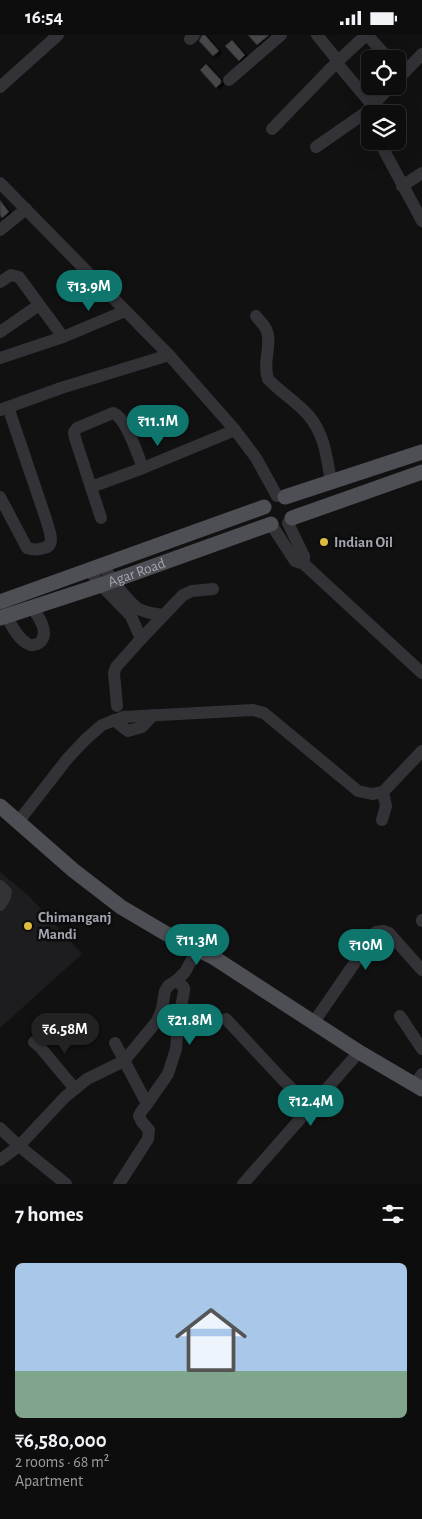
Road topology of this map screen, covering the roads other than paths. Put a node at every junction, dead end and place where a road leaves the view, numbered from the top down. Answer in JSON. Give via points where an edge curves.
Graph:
{"nodes":[{"id":1,"x":58,"y":35,"type":"edge"},
{"id":2,"x":281,"y":35,"type":"edge"},
{"id":3,"x":316,"y":35,"type":"edge"},
{"id":4,"x":367,"y":35,"type":"edge"},
{"id":5,"x":381,"y":50,"type":"edge"},
{"id":6,"x":422,"y":54,"type":"edge"},
{"id":7,"x":337,"y":62,"type":"junction"},
{"id":8,"x":406,"y":68,"type":"edge"},
{"id":9,"x":229,"y":80,"type":"dead end"},
{"id":10,"x":0,"y":87,"type":"edge"},
{"id":11,"x":363,"y":105,"type":"edge"},
{"id":12,"x":361,"y":119,"type":"edge"},
{"id":13,"x":272,"y":129,"type":"dead end"},
{"id":14,"x":316,"y":147,"type":"dead end"},
{"id":15,"x":384,"y":150,"type":"edge"},
{"id":16,"x":422,"y":173,"type":"edge"},
{"id":17,"x":0,"y":183,"type":"edge"},
{"id":18,"x":402,"y":186,"type":"junction"},
{"id":19,"x":26,"y":209,"type":"junction"},
{"id":20,"x":422,"y":221,"type":"edge"},
{"id":21,"x":0,"y":229,"type":"edge"},
{"id":22,"x":0,"y":282,"type":"edge"},
{"id":23,"x":39,"y":305,"type":"junction"},
{"id":24,"x":126,"y":311,"type":"junction"},
{"id":25,"x":256,"y":316,"type":"dead end"},
{"id":26,"x":0,"y":331,"type":"edge"},
{"id":27,"x":63,"y":337,"type":"junction"},
{"id":28,"x":169,"y":355,"type":"junction"},
{"id":29,"x":0,"y":358,"type":"edge"},
{"id":30,"x":4,"y":409,"type":"edge"},
{"id":31,"x":235,"y":430,"type":"junction"},
{"id":32,"x":422,"y":452,"type":"edge"},
{"id":33,"x":143,"y":468,"type":"junction"},
{"id":34,"x":422,"y":472,"type":"edge"},
{"id":35,"x":331,"y":483,"type":"junction"},
{"id":36,"x":90,"y":487,"type":"junction"},
{"id":37,"x":0,"y":497,"type":"edge"},
{"id":38,"x":281,"y":497,"type":"junction"},
{"id":39,"x":264,"y":507,"type":"junction"},
{"id":40,"x":101,"y":518,"type":"dead end"},
{"id":41,"x":290,"y":521,"type":"junction"},
{"id":42,"x":271,"y":524,"type":"junction"},
{"id":43,"x":304,"y":564,"type":"junction"},
{"id":44,"x":96,"y":567,"type":"junction"},
{"id":45,"x":107,"y":583,"type":"junction"},
{"id":46,"x":213,"y":589,"type":"dead end"},
{"id":47,"x":0,"y":602,"type":"edge"},
{"id":48,"x":32,"y":608,"type":"junction"},
{"id":49,"x":134,"y":612,"type":"junction"},
{"id":50,"x":163,"y":615,"type":"junction"},
{"id":51,"x":3,"y":617,"type":"edge"},
{"id":52,"x":140,"y":639,"type":"junction"},
{"id":53,"x":422,"y":673,"type":"edge"},
{"id":54,"x":117,"y":706,"type":"dead end"},
{"id":55,"x":422,"y":751,"type":"edge"},
{"id":56,"x":383,"y":792,"type":"junction"},
{"id":57,"x":1,"y":808,"type":"edge"},
{"id":58,"x":382,"y":820,"type":"dead end"},
{"id":59,"x":18,"y":822,"type":"junction"},
{"id":60,"x":0,"y":886,"type":"edge"},
{"id":61,"x":0,"y":905,"type":"edge"},
{"id":62,"x":197,"y":950,"type":"junction"},
{"id":63,"x":422,"y":970,"type":"edge"},
{"id":64,"x":177,"y":980,"type":"junction"},
{"id":65,"x":400,"y":1016,"type":"dead end"},
{"id":66,"x":226,"y":1019,"type":"dead end"},
{"id":67,"x":314,"y":1022,"type":"junction"},
{"id":68,"x":34,"y":1042,"type":"dead end"},
{"id":69,"x":115,"y":1043,"type":"dead end"},
{"id":70,"x":422,"y":1049,"type":"edge"},
{"id":71,"x":359,"y":1052,"type":"junction"},
{"id":72,"x":124,"y":1061,"type":"junction"},
{"id":73,"x":420,"y":1083,"type":"edge"},
{"id":74,"x":75,"y":1089,"type":"junction"},
{"id":75,"x":147,"y":1104,"type":"junction"},
{"id":76,"x":311,"y":1107,"type":"junction"},
{"id":77,"x":0,"y":1128,"type":"edge"},
{"id":78,"x":19,"y":1146,"type":"junction"},
{"id":79,"x":0,"y":1160,"type":"edge"},
{"id":80,"x":63,"y":1183,"type":"edge"},
{"id":81,"x":119,"y":1184,"type":"edge"},
{"id":82,"x":243,"y":1184,"type":"edge"}],
"edges":[{"from":1,"to":10,"type":"street"},
{"from":2,"to":9,"type":"street"},
{"from":3,"to":7,"type":"street"},
{"from":4,"to":5,"type":"street"},
{"from":4,"to":7,"type":"street"},
{"from":6,"to":8,"type":"street"},
{"from":7,"to":11,"type":"street"},
{"from":7,"to":13,"type":"street"},
{"from":12,"to":14,"type":"street"},
{"from":15,"to":18,"type":"street"},
{"from":16,"to":18,"type":"street"},
{"from":17,"to":19,"type":"street"},
{"from":18,"to":20,"type":"street"},
{"from":19,"to":21,"type":"street"},
{"from":19,"to":24,"type":"street"},
{"from":22,"to":23,"type":"street","via":[[11,275],[19,277]]},
{"from":23,"to":26,"type":"street"},
{"from":23,"to":27,"type":"street"},
{"from":24,"to":27,"type":"street"},
{"from":24,"to":28,"type":"street"},
{"from":25,"to":35,"type":"street","via":[[269,338],[265,371],[268,379],[309,416],[318,430],[326,448]]},
{"from":27,"to":29,"type":"street"},
{"from":28,"to":30,"type":"street"},
{"from":28,"to":31,"type":"street"},
{"from":30,"to":37,"type":"street","via":[[27,459],[51,545],[38,550],[27,548]]},
{"from":31,"to":33,"type":"street"},
{"from":31,"to":38,"type":"street"},
{"from":32,"to":35,"type":"main road"},
{"from":33,"to":36,"type":"street"},
{"from":33,"to":36,"type":"street","via":[[124,422],[113,413],[74,432]]},
{"from":34,"to":41,"type":"main road","name":"Agar Road"},
{"from":35,"to":38,"type":"main road"},
{"from":36,"to":40,"type":"street"},
{"from":38,"to":39,"type":"main road","via":[[270,499]]},
{"from":38,"to":41,"type":"main road","via":[[292,504]]},
{"from":39,"to":42,"type":"main road","via":[[264,517]]},
{"from":39,"to":44,"type":"main road"},
{"from":41,"to":42,"type":"main road","name":"Agar Road","via":[[280,526]]},
{"from":41,"to":43,"type":"street"},
{"from":42,"to":43,"type":"street","via":[[295,561]]},
{"from":42,"to":45,"type":"main road","name":"Agar Road"},
{"from":43,"to":53,"type":"street"},
{"from":44,"to":45,"type":"street"},
{"from":44,"to":47,"type":"main road"},
{"from":45,"to":48,"type":"main road","name":"Agar Road"},
{"from":45,"to":49,"type":"street"},
{"from":46,"to":50,"type":"street","via":[[186,593]]},
{"from":48,"to":51,"type":"main road","name":"Agar Road"},
{"from":48,"to":51,"type":"street","via":[[43,626],[44,633],[38,644],[28,644]]},
{"from":49,"to":50,"type":"street"},
{"from":49,"to":52,"type":"street"},
{"from":50,"to":52,"type":"street"},
{"from":52,"to":54,"type":"street","via":[[114,670]]},
{"from":55,"to":56,"type":"street"},
{"from":56,"to":58,"type":"street","via":[[386,805]]},
{"from":56,"to":59,"type":"street","via":[[358,791],[264,713],[254,710],[123,717],[102,725],[85,739]]},
{"from":57,"to":59,"type":"main road"},
{"from":59,"to":62,"type":"main road","via":[[121,907]]},
{"from":60,"to":61,"type":"street","via":[[6,897]]},
{"from":62,"to":64,"type":"street"},
{"from":62,"to":67,"type":"main road"},
{"from":63,"to":67,"type":"street","via":[[389,933],[376,932]]},
{"from":64,"to":72,"type":"street","via":[[165,991],[157,1021]]},
{"from":64,"to":75,"type":"street","via":[[184,991],[176,1049],[168,1074]]},
{"from":65,"to":70,"type":"street"},
{"from":66,"to":76,"type":"street"},
{"from":67,"to":71,"type":"main road"},
{"from":68,"to":74,"type":"street"},
{"from":69,"to":72,"type":"street"},
{"from":71,"to":73,"type":"main road"},
{"from":71,"to":76,"type":"street"},
{"from":72,"to":74,"type":"street","via":[[87,1079]]},
{"from":72,"to":75,"type":"street"},
{"from":74,"to":78,"type":"street"},
{"from":75,"to":81,"type":"street","via":[[139,1116],[150,1133]]},
{"from":76,"to":82,"type":"street"},
{"from":77,"to":78,"type":"street"},
{"from":78,"to":79,"type":"street"},
{"from":78,"to":80,"type":"street"}]}
